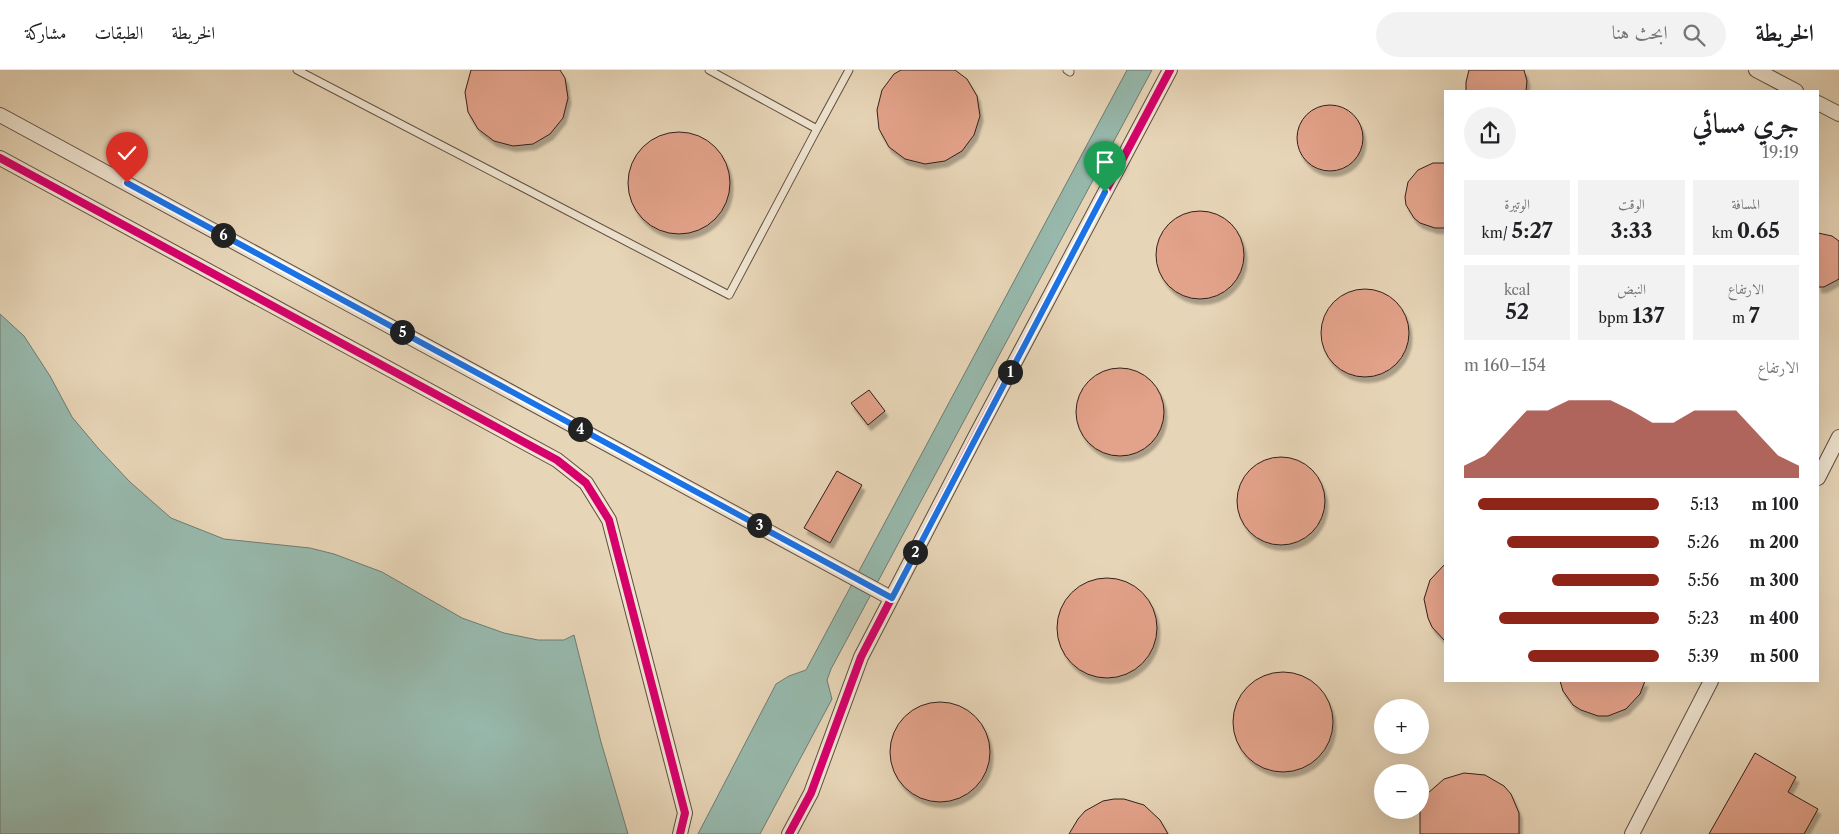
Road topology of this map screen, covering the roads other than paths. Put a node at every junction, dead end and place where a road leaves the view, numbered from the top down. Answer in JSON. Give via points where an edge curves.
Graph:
{"nodes":[{"id":1,"x":297,"y":70,"type":"edge"},
{"id":2,"x":709,"y":70,"type":"edge"},
{"id":3,"x":849,"y":70,"type":"edge"},
{"id":4,"x":1170,"y":70,"type":"edge"},
{"id":5,"x":1756,"y":70,"type":"edge"},
{"id":6,"x":1794,"y":90,"type":"edge"},
{"id":7,"x":1819,"y":104,"type":"edge"},
{"id":8,"x":1839,"y":114,"type":"edge"},
{"id":9,"x":0,"y":115,"type":"edge"},
{"id":10,"x":817,"y":129,"type":"junction"},
{"id":11,"x":0,"y":158,"type":"edge"},
{"id":12,"x":1839,"y":437,"type":"edge"},
{"id":13,"x":1819,"y":476,"type":"edge"},
{"id":14,"x":886,"y":595,"type":"junction"},
{"id":15,"x":1710,"y":682,"type":"edge"},
{"id":16,"x":680,"y":834,"type":"edge"},
{"id":17,"x":789,"y":834,"type":"edge"},
{"id":18,"x":1632,"y":834,"type":"edge"}],
"edges":[{"from":1,"to":10,"type":"lane","via":[[729,295]]},
{"from":2,"to":10,"type":"lane"},
{"from":3,"to":10,"type":"lane"},
{"from":4,"to":14,"type":"street"},
{"from":5,"to":6,"type":"street"},
{"from":7,"to":8,"type":"street"},
{"from":9,"to":14,"type":"street"},
{"from":11,"to":16,"type":"street","via":[[548,456],[586,483],[609,520],[685,813]]},
{"from":12,"to":13,"type":"street"},
{"from":14,"to":17,"type":"street","via":[[811,793]]},
{"from":15,"to":18,"type":"street"}]}
